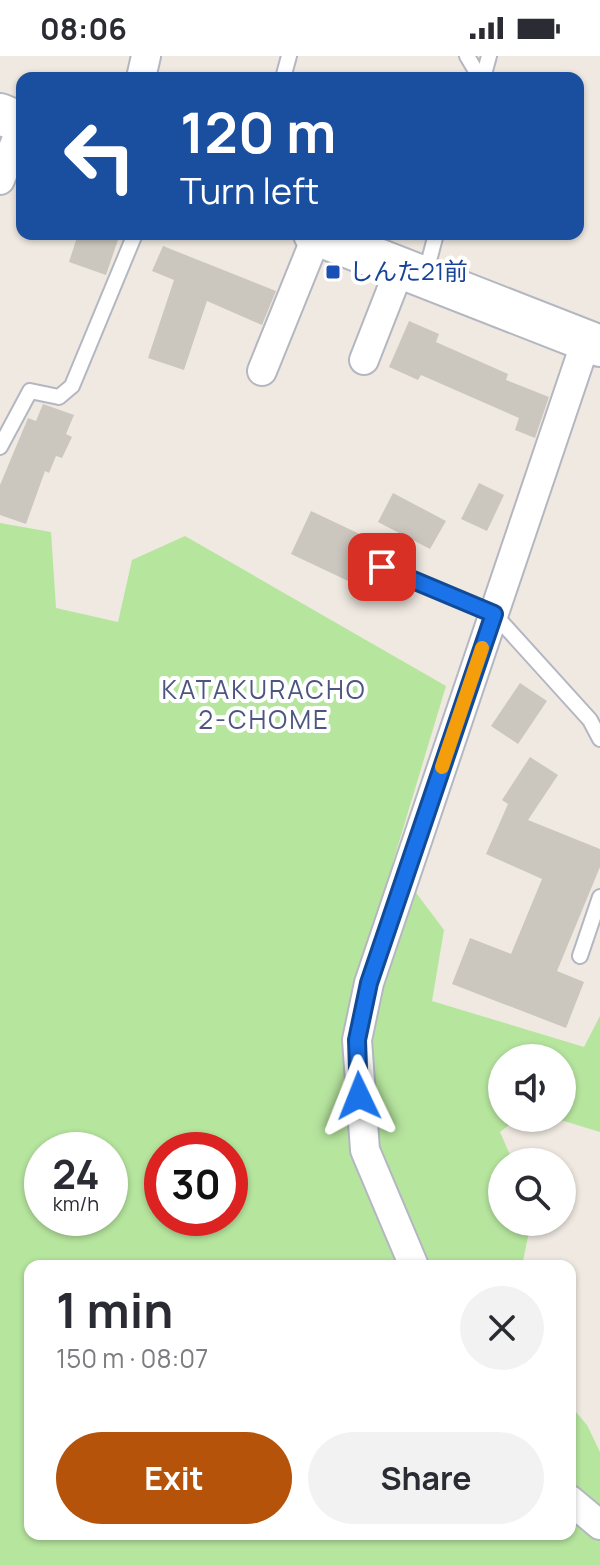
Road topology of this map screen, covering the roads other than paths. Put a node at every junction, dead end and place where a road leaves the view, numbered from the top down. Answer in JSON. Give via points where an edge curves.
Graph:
{"nodes":[{"id":1,"x":16,"y":139,"type":"edge"},
{"id":2,"x":0,"y":180,"type":"edge"},
{"id":3,"x":133,"y":240,"type":"edge"},
{"id":4,"x":314,"y":240,"type":"edge"},
{"id":5,"x":331,"y":240,"type":"edge"},
{"id":6,"x":432,"y":240,"type":"edge"},
{"id":7,"x":412,"y":273,"type":"junction"},
{"id":8,"x":593,"y":343,"type":"edge"},
{"id":9,"x":364,"y":360,"type":"dead end"},
{"id":10,"x":262,"y":371,"type":"dead end"},
{"id":11,"x":0,"y":447,"type":"edge"},
{"id":12,"x":382,"y":567,"type":"dead end"},
{"id":13,"x":494,"y":614,"type":"junction"},
{"id":14,"x":600,"y":739,"type":"edge"},
{"id":15,"x":600,"y":897,"type":"edge"},
{"id":16,"x":580,"y":956,"type":"dead end"},
{"id":17,"x":411,"y":1260,"type":"edge"},
{"id":18,"x":576,"y":1505,"type":"edge"},
{"id":19,"x":600,"y":1525,"type":"edge"}],
"edges":[{"from":1,"to":2,"type":"street"},
{"from":3,"to":11,"type":"lane","via":[[72,386],[59,397],[30,391]]},
{"from":4,"to":10,"type":"street"},
{"from":5,"to":7,"type":"main road"},
{"from":6,"to":7,"type":"lane"},
{"from":7,"to":8,"type":"main road"},
{"from":7,"to":9,"type":"street"},
{"from":8,"to":13,"type":"street"},
{"from":12,"to":13,"type":"lane"},
{"from":13,"to":14,"type":"lane","via":[[590,720]]},
{"from":13,"to":17,"type":"street","via":[[369,983],[357,1040],[365,1150]]},
{"from":15,"to":16,"type":"lane"},
{"from":18,"to":19,"type":"street"}]}
